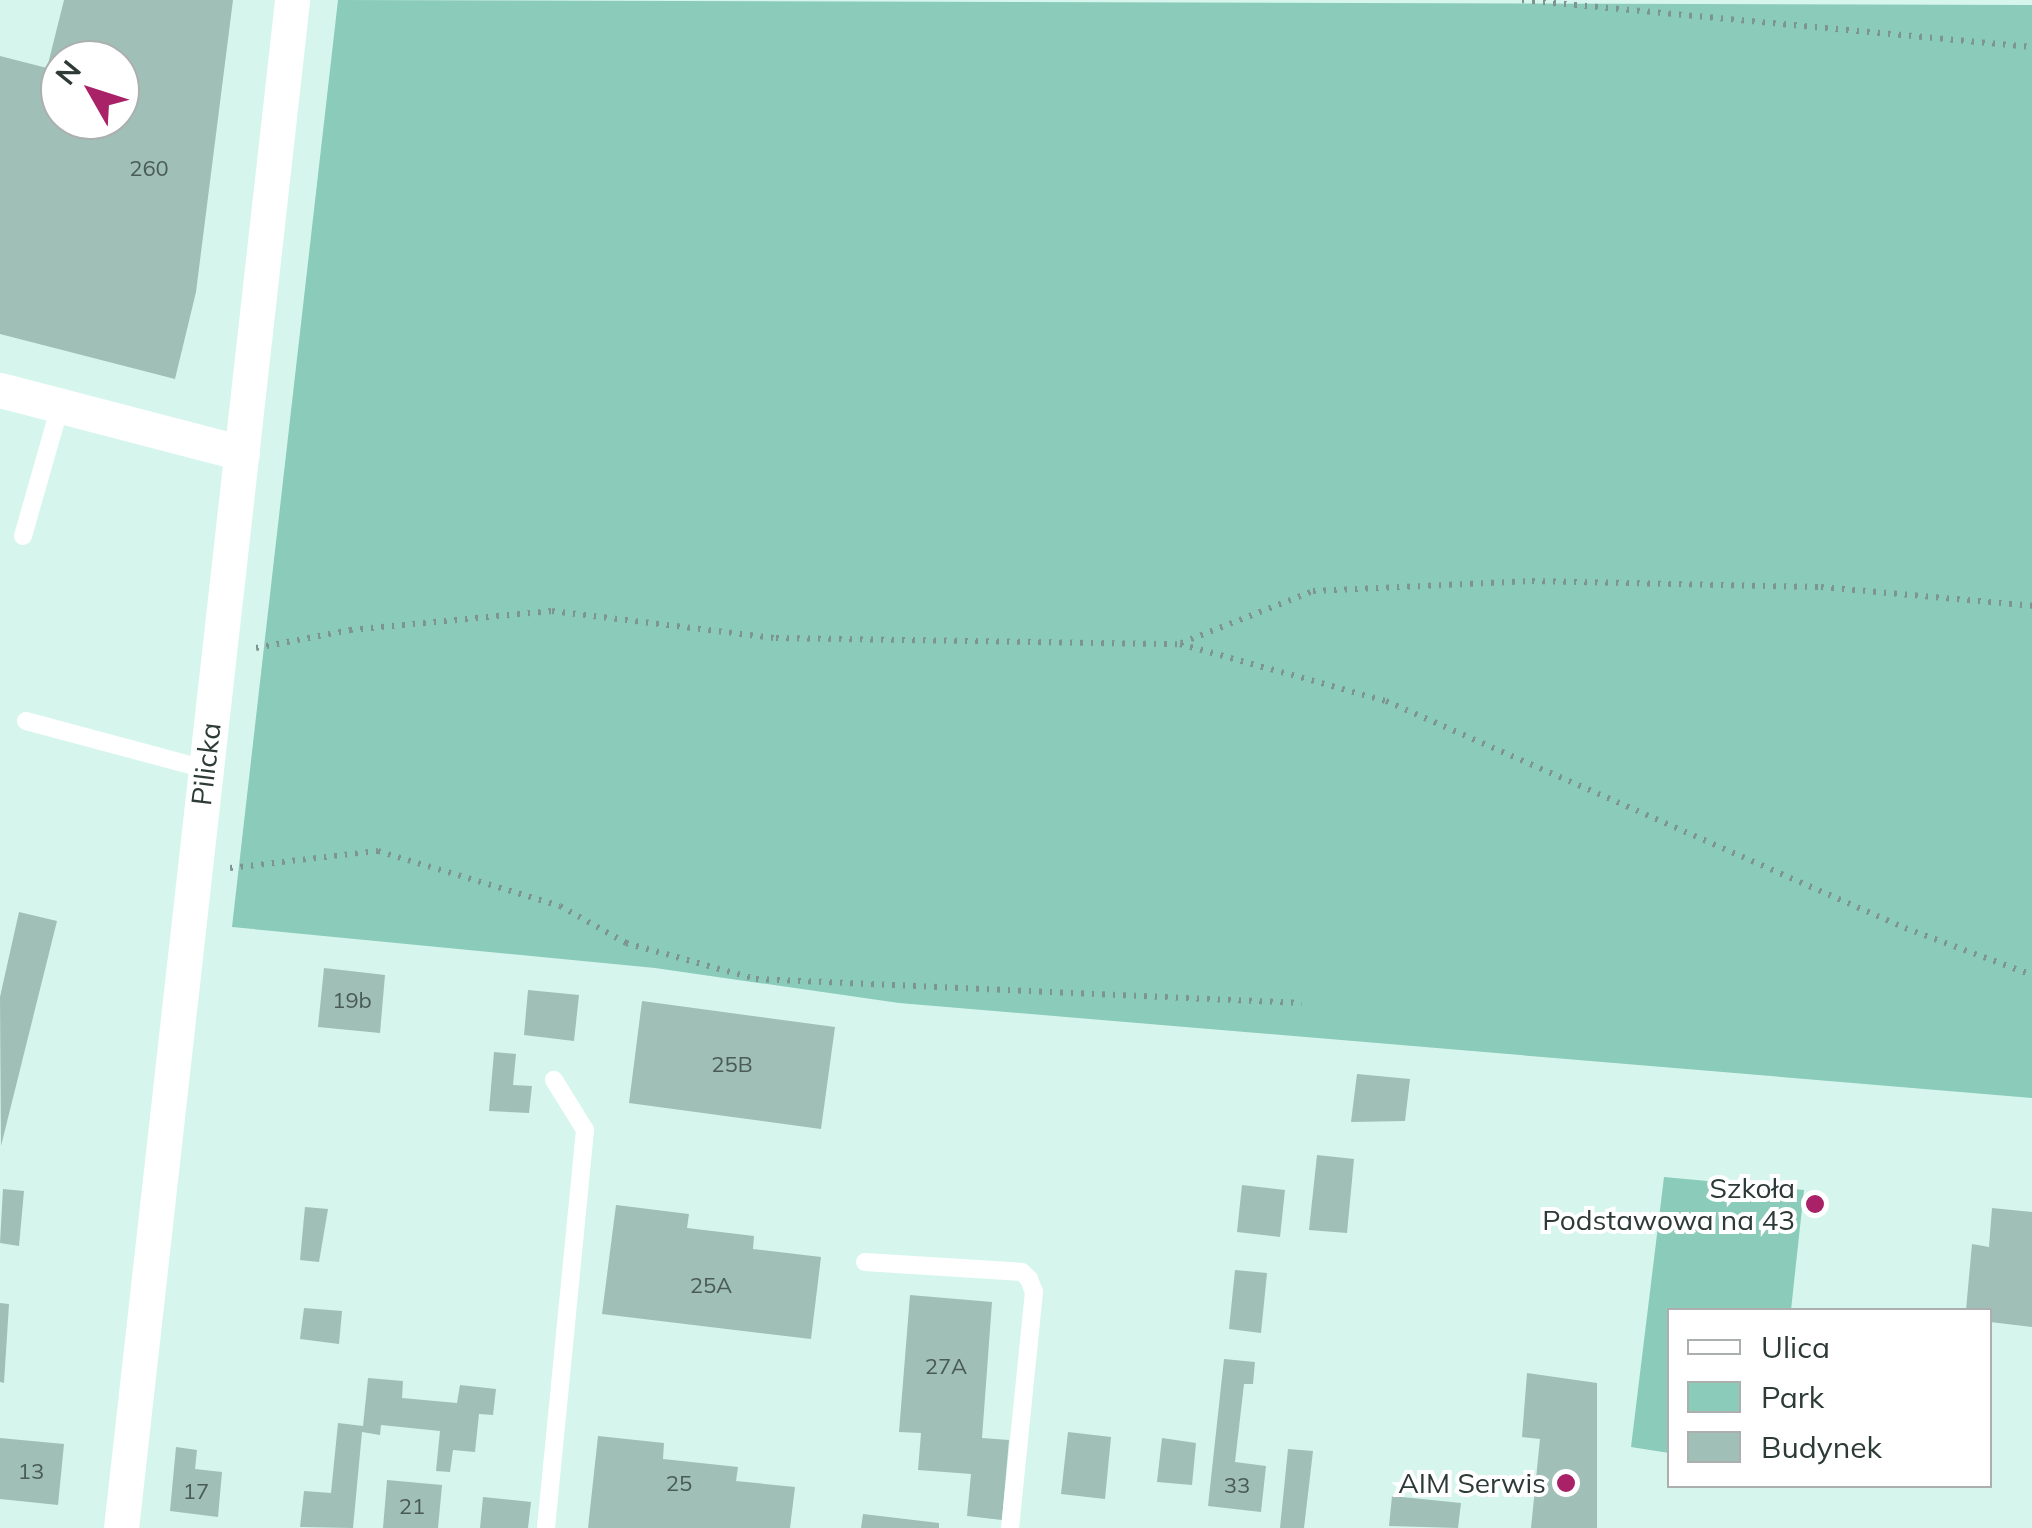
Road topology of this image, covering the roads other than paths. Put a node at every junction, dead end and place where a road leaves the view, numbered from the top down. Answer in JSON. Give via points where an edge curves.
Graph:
{"nodes":[{"id":1,"x":292,"y":0,"type":"edge"},
{"id":2,"x":0,"y":390,"type":"edge"},
{"id":3,"x":60,"y":406,"type":"junction"},
{"id":4,"x":242,"y":453,"type":"junction"},
{"id":5,"x":23,"y":536,"type":"dead end"},
{"id":6,"x":26,"y":721,"type":"dead end"},
{"id":7,"x":205,"y":769,"type":"junction"},
{"id":8,"x":554,"y":1080,"type":"dead end"},
{"id":9,"x":865,"y":1262,"type":"dead end"},
{"id":10,"x":121,"y":1528,"type":"edge"},
{"id":11,"x":546,"y":1528,"type":"edge"},
{"id":12,"x":1010,"y":1528,"type":"edge"}],
"edges":[{"from":1,"to":4,"type":"street","name":"Pilicka"},
{"from":2,"to":3,"type":"street"},
{"from":3,"to":4,"type":"street"},
{"from":3,"to":5,"type":"lane"},
{"from":4,"to":7,"type":"street","name":"Pilicka"},
{"from":6,"to":7,"type":"lane"},
{"from":7,"to":10,"type":"street","name":"Pilicka"},
{"from":8,"to":11,"type":"lane","via":[[585,1130]]},
{"from":9,"to":12,"type":"lane","via":[[1022,1272],[1030,1278],[1034,1292]]}]}
